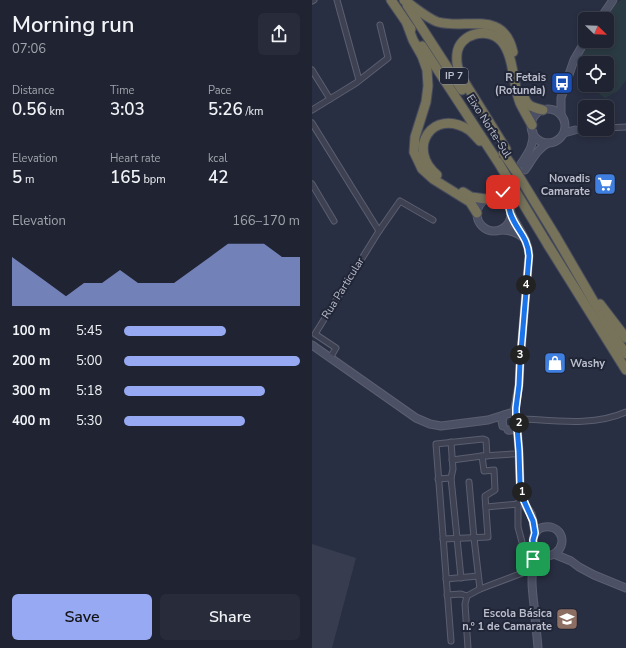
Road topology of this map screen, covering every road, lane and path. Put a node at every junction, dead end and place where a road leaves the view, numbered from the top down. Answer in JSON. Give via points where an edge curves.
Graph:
{"nodes":[{"id":1,"x":337,"y":0,"type":"edge"},
{"id":2,"x":391,"y":0,"type":"edge"},
{"id":3,"x":404,"y":0,"type":"edge"},
{"id":4,"x":613,"y":0,"type":"edge"},
{"id":5,"x":605,"y":12,"type":"edge"},
{"id":6,"x":407,"y":24,"type":"junction"},
{"id":7,"x":380,"y":25,"type":"dead end"},
{"id":8,"x":580,"y":48,"type":"edge"},
{"id":9,"x":312,"y":70,"type":"edge"},
{"id":10,"x":359,"y":80,"type":"junction"},
{"id":11,"x":561,"y":98,"type":"junction"},
{"id":12,"x":330,"y":99,"type":"junction"},
{"id":13,"x":312,"y":110,"type":"edge"},
{"id":14,"x":546,"y":110,"type":"junction"},
{"id":15,"x":561,"y":114,"type":"junction"},
{"id":16,"x":312,"y":122,"type":"edge"},
{"id":17,"x":626,"y":127,"type":"edge"},
{"id":18,"x":614,"y":128,"type":"edge"},
{"id":19,"x":532,"y":129,"type":"junction"},
{"id":20,"x":565,"y":130,"type":"junction"},
{"id":21,"x":575,"y":130,"type":"joint"},
{"id":22,"x":578,"y":130,"type":"edge"},
{"id":23,"x":548,"y":143,"type":"junction"},
{"id":24,"x":505,"y":151,"type":"junction"},
{"id":25,"x":498,"y":162,"type":"junction"},
{"id":26,"x":521,"y":169,"type":"junction"},
{"id":27,"x":312,"y":184,"type":"edge"},
{"id":28,"x":506,"y":189,"type":"dead end"},
{"id":29,"x":510,"y":196,"type":"dead end"},
{"id":30,"x":495,"y":197,"type":"junction"},
{"id":31,"x":486,"y":199,"type":"junction"},
{"id":32,"x":510,"y":210,"type":"junction"},
{"id":33,"x":477,"y":213,"type":"junction"},
{"id":34,"x":433,"y":220,"type":"dead end"},
{"id":35,"x":334,"y":221,"type":"dead end"},
{"id":36,"x":500,"y":230,"type":"junction"},
{"id":37,"x":379,"y":231,"type":"junction"},
{"id":38,"x":525,"y":239,"type":"junction"},
{"id":39,"x":579,"y":276,"type":"junction"},
{"id":40,"x":626,"y":338,"type":"edge"},
{"id":41,"x":312,"y":345,"type":"edge"},
{"id":42,"x":626,"y":354,"type":"edge"},
{"id":43,"x":330,"y":358,"type":"junction"},
{"id":44,"x":626,"y":370,"type":"edge"},
{"id":45,"x":517,"y":397,"type":"junction"},
{"id":46,"x":626,"y":412,"type":"edge"},
{"id":47,"x":506,"y":414,"type":"junction"},
{"id":48,"x":488,"y":420,"type":"junction"},
{"id":49,"x":519,"y":420,"type":"junction"},
{"id":50,"x":505,"y":428,"type":"junction"},
{"id":51,"x":452,"y":442,"type":"junction"},
{"id":52,"x":519,"y":444,"type":"junction"},
{"id":53,"x":513,"y":454,"type":"dead end"},
{"id":54,"x":485,"y":456,"type":"junction"},
{"id":55,"x":452,"y":460,"type":"junction"},
{"id":56,"x":451,"y":478,"type":"junction"},
{"id":57,"x":438,"y":479,"type":"junction"},
{"id":58,"x":469,"y":482,"type":"dead end"},
{"id":59,"x":522,"y":493,"type":"junction"},
{"id":60,"x":518,"y":504,"type":"junction"},
{"id":61,"x":486,"y":507,"type":"junction"},
{"id":62,"x":530,"y":514,"type":"junction"},
{"id":63,"x":546,"y":527,"type":"junction"},
{"id":64,"x":535,"y":533,"type":"junction"},
{"id":65,"x":474,"y":538,"type":"junction"},
{"id":66,"x":457,"y":539,"type":"junction"},
{"id":67,"x":443,"y":540,"type":"junction"},
{"id":68,"x":561,"y":546,"type":"junction"},
{"id":69,"x":534,"y":548,"type":"junction"},
{"id":70,"x":554,"y":554,"type":"junction"},
{"id":71,"x":546,"y":556,"type":"junction"},
{"id":72,"x":527,"y":561,"type":"dead end"},
{"id":73,"x":571,"y":561,"type":"junction"},
{"id":74,"x":532,"y":570,"type":"junction"},
{"id":75,"x":478,"y":576,"type":"junction"},
{"id":76,"x":461,"y":578,"type":"junction"},
{"id":77,"x":446,"y":579,"type":"junction"},
{"id":78,"x":626,"y":588,"type":"edge"},
{"id":79,"x":480,"y":589,"type":"junction"},
{"id":80,"x":447,"y":595,"type":"junction"},
{"id":81,"x":467,"y":596,"type":"junction"},
{"id":82,"x":451,"y":641,"type":"dead end"},
{"id":83,"x":468,"y":648,"type":"edge"},
{"id":84,"x":538,"y":648,"type":"edge"}],
"edges":[{"from":1,"to":10,"type":"street"},
{"from":2,"to":6,"type":"highway","name":"Eixo Norte-Sul","number":"IP 7"},
{"from":3,"to":14,"type":"highway","via":[[436,21],[492,25],[504,32],[511,44],[524,100],[531,107]]},
{"from":3,"to":24,"type":"highway","name":"Eixo Norte-Sul","number":"IP 7"},
{"from":4,"to":5,"type":"street"},
{"from":6,"to":25,"type":"highway","name":"Eixo Norte-Sul","number":"IP 7"},
{"from":6,"to":33,"type":"highway","via":[[422,56],[428,86],[426,102],[415,137],[414,152],[422,168],[433,179],[470,202]]},
{"from":7,"to":10,"type":"street","via":[[388,58]]},
{"from":8,"to":11,"type":"street"},
{"from":9,"to":12,"type":"street"},
{"from":10,"to":12,"type":"street"},
{"from":11,"to":14,"type":"street"},
{"from":11,"to":15,"type":"street"},
{"from":12,"to":13,"type":"street"},
{"from":14,"to":15,"type":"street","via":[[555,110]]},
{"from":14,"to":19,"type":"street","via":[[533,119]]},
{"from":15,"to":20,"type":"street"},
{"from":16,"to":37,"type":"street"},
{"from":17,"to":18,"type":"street"},
{"from":19,"to":23,"type":"street","via":[[536,138]]},
{"from":19,"to":24,"type":"highway","via":[[520,103],[507,49],[501,40],[491,34],[470,36],[461,43],[457,53],[457,66]]},
{"from":19,"to":26,"type":"street","via":[[534,139]]},
{"from":20,"to":21,"type":"street"},
{"from":20,"to":23,"type":"street","via":[[560,138]]},
{"from":21,"to":22,"type":"street"},
{"from":23,"to":26,"type":"street","via":[[543,145]]},
{"from":24,"to":26,"type":"highway","name":"Eixo Norte-Sul","number":"IP 7","bridge":true},
{"from":25,"to":31,"type":"highway","via":[[470,130],[456,124],[444,123],[432,128],[425,138],[423,151],[428,165],[436,174],[472,197]]},
{"from":25,"to":44,"type":"highway","name":"Eixo Norte-Sul","number":"IP 7","bridge":true},
{"from":26,"to":39,"type":"highway","name":"Eixo Norte-Sul","number":"IP 7","bridge":true,"via":[[554,235]]},
{"from":27,"to":35,"type":"street"},
{"from":28,"to":30,"type":"street"},
{"from":29,"to":32,"type":"street"},
{"from":30,"to":31,"type":"street"},
{"from":30,"to":32,"type":"street","via":[[506,202]]},
{"from":31,"to":33,"type":"street"},
{"from":32,"to":36,"type":"street","via":[[509,221]]},
{"from":32,"to":38,"type":"street"},
{"from":33,"to":36,"type":"street","via":[[478,219],[487,229]]},
{"from":34,"to":37,"type":"street","name":"Rua Particular","via":[[400,201]]},
{"from":36,"to":38,"type":"street","via":[[509,230]]},
{"from":37,"to":43,"type":"street","name":"Rua Particular","via":[[315,334],[336,348]]},
{"from":38,"to":45,"type":"street","via":[[529,256]]},
{"from":39,"to":40,"type":"highway"},
{"from":39,"to":42,"type":"highway"},
{"from":41,"to":43,"type":"street"},
{"from":43,"to":48,"type":"street","via":[[416,418],[430,424],[441,426]]},
{"from":45,"to":47,"type":"street"},
{"from":45,"to":49,"type":"street"},
{"from":46,"to":49,"type":"street","via":[[601,420]]},
{"from":47,"to":48,"type":"street"},
{"from":47,"to":49,"type":"street","via":[[513,414]]},
{"from":47,"to":50,"type":"street","via":[[502,421]]},
{"from":48,"to":50,"type":"street"},
{"from":49,"to":50,"type":"street","via":[[513,430]]},
{"from":49,"to":52,"type":"street"},
{"from":50,"to":52,"type":"street"},
{"from":51,"to":54,"type":"street","via":[[486,440]]},
{"from":51,"to":55,"type":"street"},
{"from":51,"to":57,"type":"street","via":[[436,444]]},
{"from":52,"to":59,"type":"street"},
{"from":53,"to":54,"type":"street"},
{"from":54,"to":55,"type":"street"},
{"from":54,"to":61,"type":"street","via":[[484,471],[494,470],[495,490],[485,496]]},
{"from":55,"to":56,"type":"street"},
{"from":56,"to":57,"type":"street"},
{"from":56,"to":66,"type":"street"},
{"from":57,"to":67,"type":"street"},
{"from":58,"to":65,"type":"street"},
{"from":59,"to":60,"type":"street"},
{"from":59,"to":62,"type":"street"},
{"from":60,"to":61,"type":"street"},
{"from":60,"to":72,"type":"street","via":[[518,528]]},
{"from":61,"to":65,"type":"street","via":[[488,537]]},
{"from":62,"to":63,"type":"street"},
{"from":62,"to":64,"type":"street"},
{"from":63,"to":64,"type":"street"},
{"from":63,"to":68,"type":"street","via":[[559,532]]},
{"from":64,"to":69,"type":"street"},
{"from":65,"to":66,"type":"street"},
{"from":65,"to":75,"type":"street"},
{"from":66,"to":67,"type":"street"},
{"from":66,"to":76,"type":"street"},
{"from":67,"to":77,"type":"street"},
{"from":68,"to":70,"type":"street"},
{"from":68,"to":73,"type":"street"},
{"from":69,"to":71,"type":"street"},
{"from":69,"to":74,"type":"street"},
{"from":70,"to":71,"type":"street"},
{"from":70,"to":73,"type":"street"},
{"from":71,"to":74,"type":"street"},
{"from":73,"to":78,"type":"street","via":[[587,572]]},
{"from":74,"to":79,"type":"street"},
{"from":74,"to":84,"type":"street"},
{"from":75,"to":76,"type":"street"},
{"from":75,"to":79,"type":"street"},
{"from":76,"to":77,"type":"street"},
{"from":77,"to":80,"type":"street"},
{"from":79,"to":81,"type":"street"},
{"from":80,"to":81,"type":"street"},
{"from":80,"to":82,"type":"street"},
{"from":81,"to":83,"type":"street","via":[[465,604]]}]}
